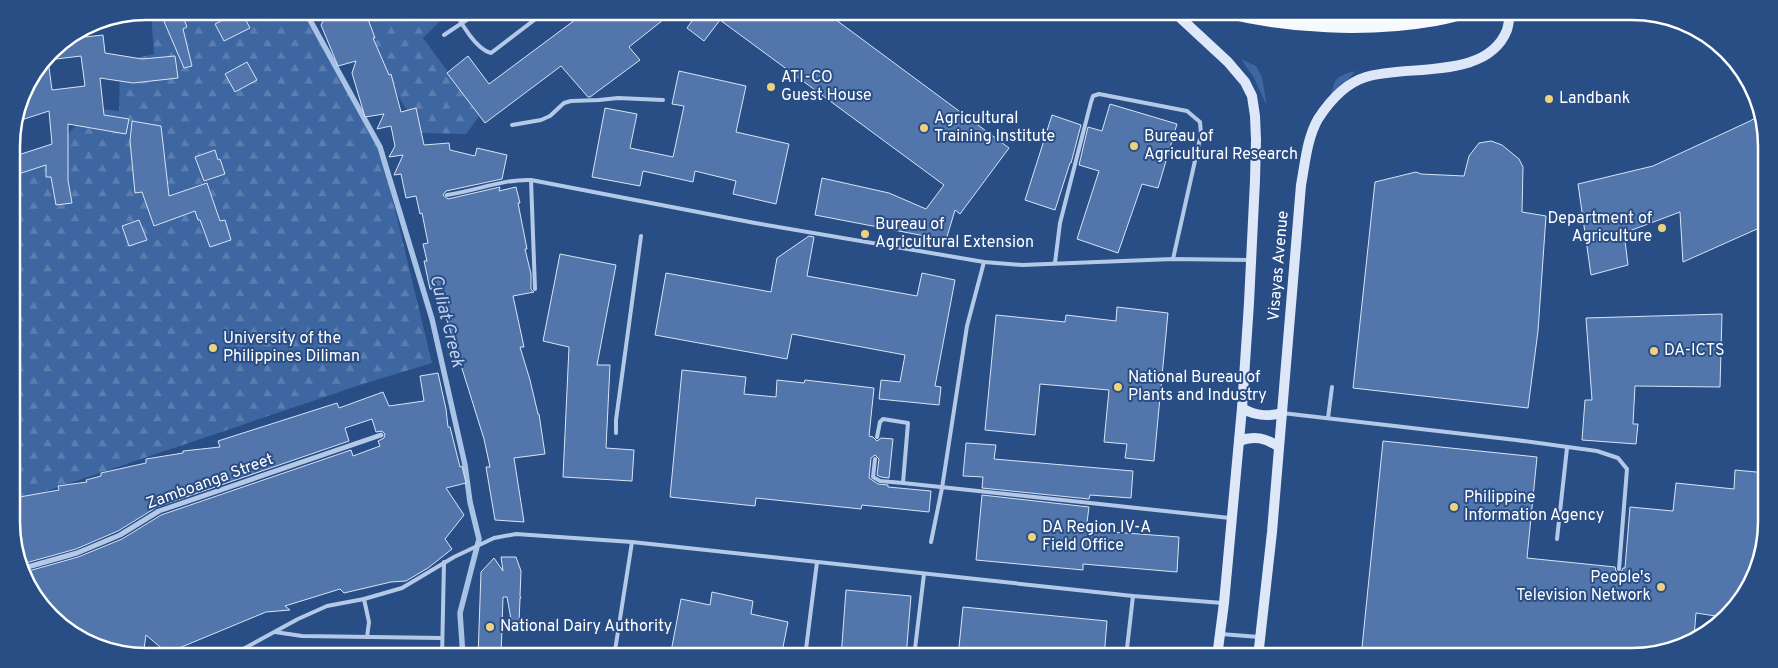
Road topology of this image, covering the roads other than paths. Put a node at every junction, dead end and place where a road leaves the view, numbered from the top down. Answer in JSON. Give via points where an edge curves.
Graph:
{"nodes":[{"id":1,"x":460,"y":20,"type":"edge"},
{"id":2,"x":468,"y":20,"type":"edge"},
{"id":3,"x":534,"y":20,"type":"edge"},
{"id":4,"x":1183,"y":20,"type":"edge"},
{"id":5,"x":1267,"y":20,"type":"edge"},
{"id":6,"x":1434,"y":20,"type":"edge"},
{"id":7,"x":1509,"y":20,"type":"edge"},
{"id":8,"x":462,"y":24,"type":"junction"},
{"id":9,"x":444,"y":35,"type":"dead end"},
{"id":10,"x":663,"y":100,"type":"dead end"},
{"id":11,"x":512,"y":126,"type":"dead end"},
{"id":12,"x":531,"y":180,"type":"junction"},
{"id":13,"x":447,"y":194,"type":"dead end"},
{"id":14,"x":641,"y":236,"type":"dead end"},
{"id":15,"x":1173,"y":259,"type":"junction"},
{"id":16,"x":1250,"y":260,"type":"junction"},
{"id":17,"x":984,"y":262,"type":"junction"},
{"id":18,"x":1055,"y":263,"type":"junction"},
{"id":19,"x":535,"y":289,"type":"dead end"},
{"id":20,"x":1332,"y":387,"type":"dead end"},
{"id":21,"x":1242,"y":408,"type":"junction"},
{"id":22,"x":1282,"y":413,"type":"junction"},
{"id":23,"x":1328,"y":418,"type":"junction"},
{"id":24,"x":616,"y":433,"type":"dead end"},
{"id":25,"x":381,"y":435,"type":"dead end"},
{"id":26,"x":877,"y":437,"type":"dead end"},
{"id":27,"x":1239,"y":441,"type":"junction"},
{"id":28,"x":1279,"y":447,"type":"junction"},
{"id":29,"x":1567,"y":448,"type":"junction"},
{"id":30,"x":875,"y":459,"type":"dead end"},
{"id":31,"x":903,"y":483,"type":"junction"},
{"id":32,"x":942,"y":488,"type":"junction"},
{"id":33,"x":1232,"y":518,"type":"junction"},
{"id":34,"x":1557,"y":539,"type":"dead end"},
{"id":35,"x":632,"y":542,"type":"junction"},
{"id":36,"x":931,"y":542,"type":"dead end"},
{"id":37,"x":444,"y":562,"type":"junction"},
{"id":38,"x":817,"y":562,"type":"junction"},
{"id":39,"x":28,"y":567,"type":"edge"},
{"id":40,"x":1618,"y":569,"type":"dead end"},
{"id":41,"x":924,"y":574,"type":"junction"},
{"id":42,"x":1133,"y":596,"type":"junction"},
{"id":43,"x":364,"y":599,"type":"junction"},
{"id":44,"x":1224,"y":604,"type":"junction"},
{"id":45,"x":274,"y":632,"type":"junction"},
{"id":46,"x":1220,"y":634,"type":"junction"},
{"id":47,"x":366,"y":637,"type":"junction"},
{"id":48,"x":1261,"y":637,"type":"junction"},
{"id":49,"x":442,"y":638,"type":"junction"},
{"id":50,"x":245,"y":648,"type":"edge"},
{"id":51,"x":442,"y":648,"type":"edge"},
{"id":52,"x":615,"y":648,"type":"edge"},
{"id":53,"x":805,"y":648,"type":"edge"},
{"id":54,"x":915,"y":648,"type":"edge"},
{"id":55,"x":1127,"y":648,"type":"edge"},
{"id":56,"x":1217,"y":648,"type":"edge"},
{"id":57,"x":1259,"y":648,"type":"edge"}],
"edges":[{"from":1,"to":8,"type":"lane"},
{"from":2,"to":8,"type":"lane"},
{"from":3,"to":8,"type":"lane","via":[[491,53],[484,52]]},
{"from":4,"to":16,"type":"main road","name":"Visayas Avenue","via":[[1228,62],[1252,96],[1256,140]]},
{"from":5,"to":6,"type":"main road","via":[[1352,26]]},
{"from":7,"to":22,"type":"main road","name":"Visayas Avenue","via":[[1496,46],[1479,59],[1466,64],[1364,77],[1344,89],[1317,121],[1301,185]]},
{"from":8,"to":9,"type":"lane"},
{"from":10,"to":11,"type":"lane","via":[[571,101],[541,120]]},
{"from":12,"to":13,"type":"lane","via":[[505,181]]},
{"from":12,"to":17,"type":"lane"},
{"from":12,"to":19,"type":"lane"},
{"from":14,"to":24,"type":"lane"},
{"from":15,"to":16,"type":"lane"},
{"from":15,"to":18,"type":"lane"},
{"from":15,"to":18,"type":"lane","via":[[1201,134],[1200,122],[1188,111],[1099,94],[1093,96],[1091,102],[1060,223]]},
{"from":16,"to":21,"type":"main road","name":"Visayas Avenue"},
{"from":17,"to":18,"type":"lane"},
{"from":17,"to":32,"type":"lane","via":[[967,326]]},
{"from":20,"to":23,"type":"lane"},
{"from":21,"to":22,"type":"main road","via":[[1261,415]]},
{"from":21,"to":27,"type":"main road","name":"Visayas Avenue"},
{"from":22,"to":23,"type":"lane"},
{"from":22,"to":28,"type":"main road","name":"Visayas Avenue"},
{"from":23,"to":29,"type":"lane"},
{"from":25,"to":39,"type":"street","name":"Zamboanga Street","via":[[158,511],[120,535],[86,550]]},
{"from":26,"to":31,"type":"lane","via":[[882,419],[908,423]]},
{"from":27,"to":28,"type":"main road","via":[[1263,438]]},
{"from":27,"to":33,"type":"main road","name":"Visayas Avenue"},
{"from":28,"to":48,"type":"main road","name":"Visayas Avenue"},
{"from":29,"to":34,"type":"lane"},
{"from":29,"to":40,"type":"lane","via":[[1597,451],[1618,458],[1627,469]]},
{"from":30,"to":31,"type":"lane","via":[[875,480]]},
{"from":31,"to":32,"type":"lane"},
{"from":32,"to":33,"type":"lane"},
{"from":32,"to":36,"type":"lane"},
{"from":33,"to":44,"type":"main road","name":"Visayas Avenue"},
{"from":35,"to":37,"type":"lane","via":[[516,534],[494,538]]},
{"from":35,"to":38,"type":"lane"},
{"from":35,"to":52,"type":"lane"},
{"from":37,"to":43,"type":"lane","via":[[402,588]]},
{"from":37,"to":49,"type":"lane"},
{"from":38,"to":41,"type":"lane"},
{"from":38,"to":53,"type":"lane"},
{"from":41,"to":42,"type":"lane"},
{"from":41,"to":54,"type":"lane"},
{"from":42,"to":44,"type":"lane"},
{"from":42,"to":55,"type":"lane"},
{"from":43,"to":45,"type":"lane","via":[[327,606]]},
{"from":43,"to":47,"type":"lane","via":[[369,622]]},
{"from":44,"to":46,"type":"main road","name":"Visayas Avenue"},
{"from":45,"to":47,"type":"lane"},
{"from":45,"to":50,"type":"lane"},
{"from":46,"to":48,"type":"lane"},
{"from":46,"to":56,"type":"main road","name":"Visayas Avenue"},
{"from":47,"to":49,"type":"lane"},
{"from":48,"to":57,"type":"main road","name":"Visayas Avenue"},
{"from":49,"to":51,"type":"lane"}]}
